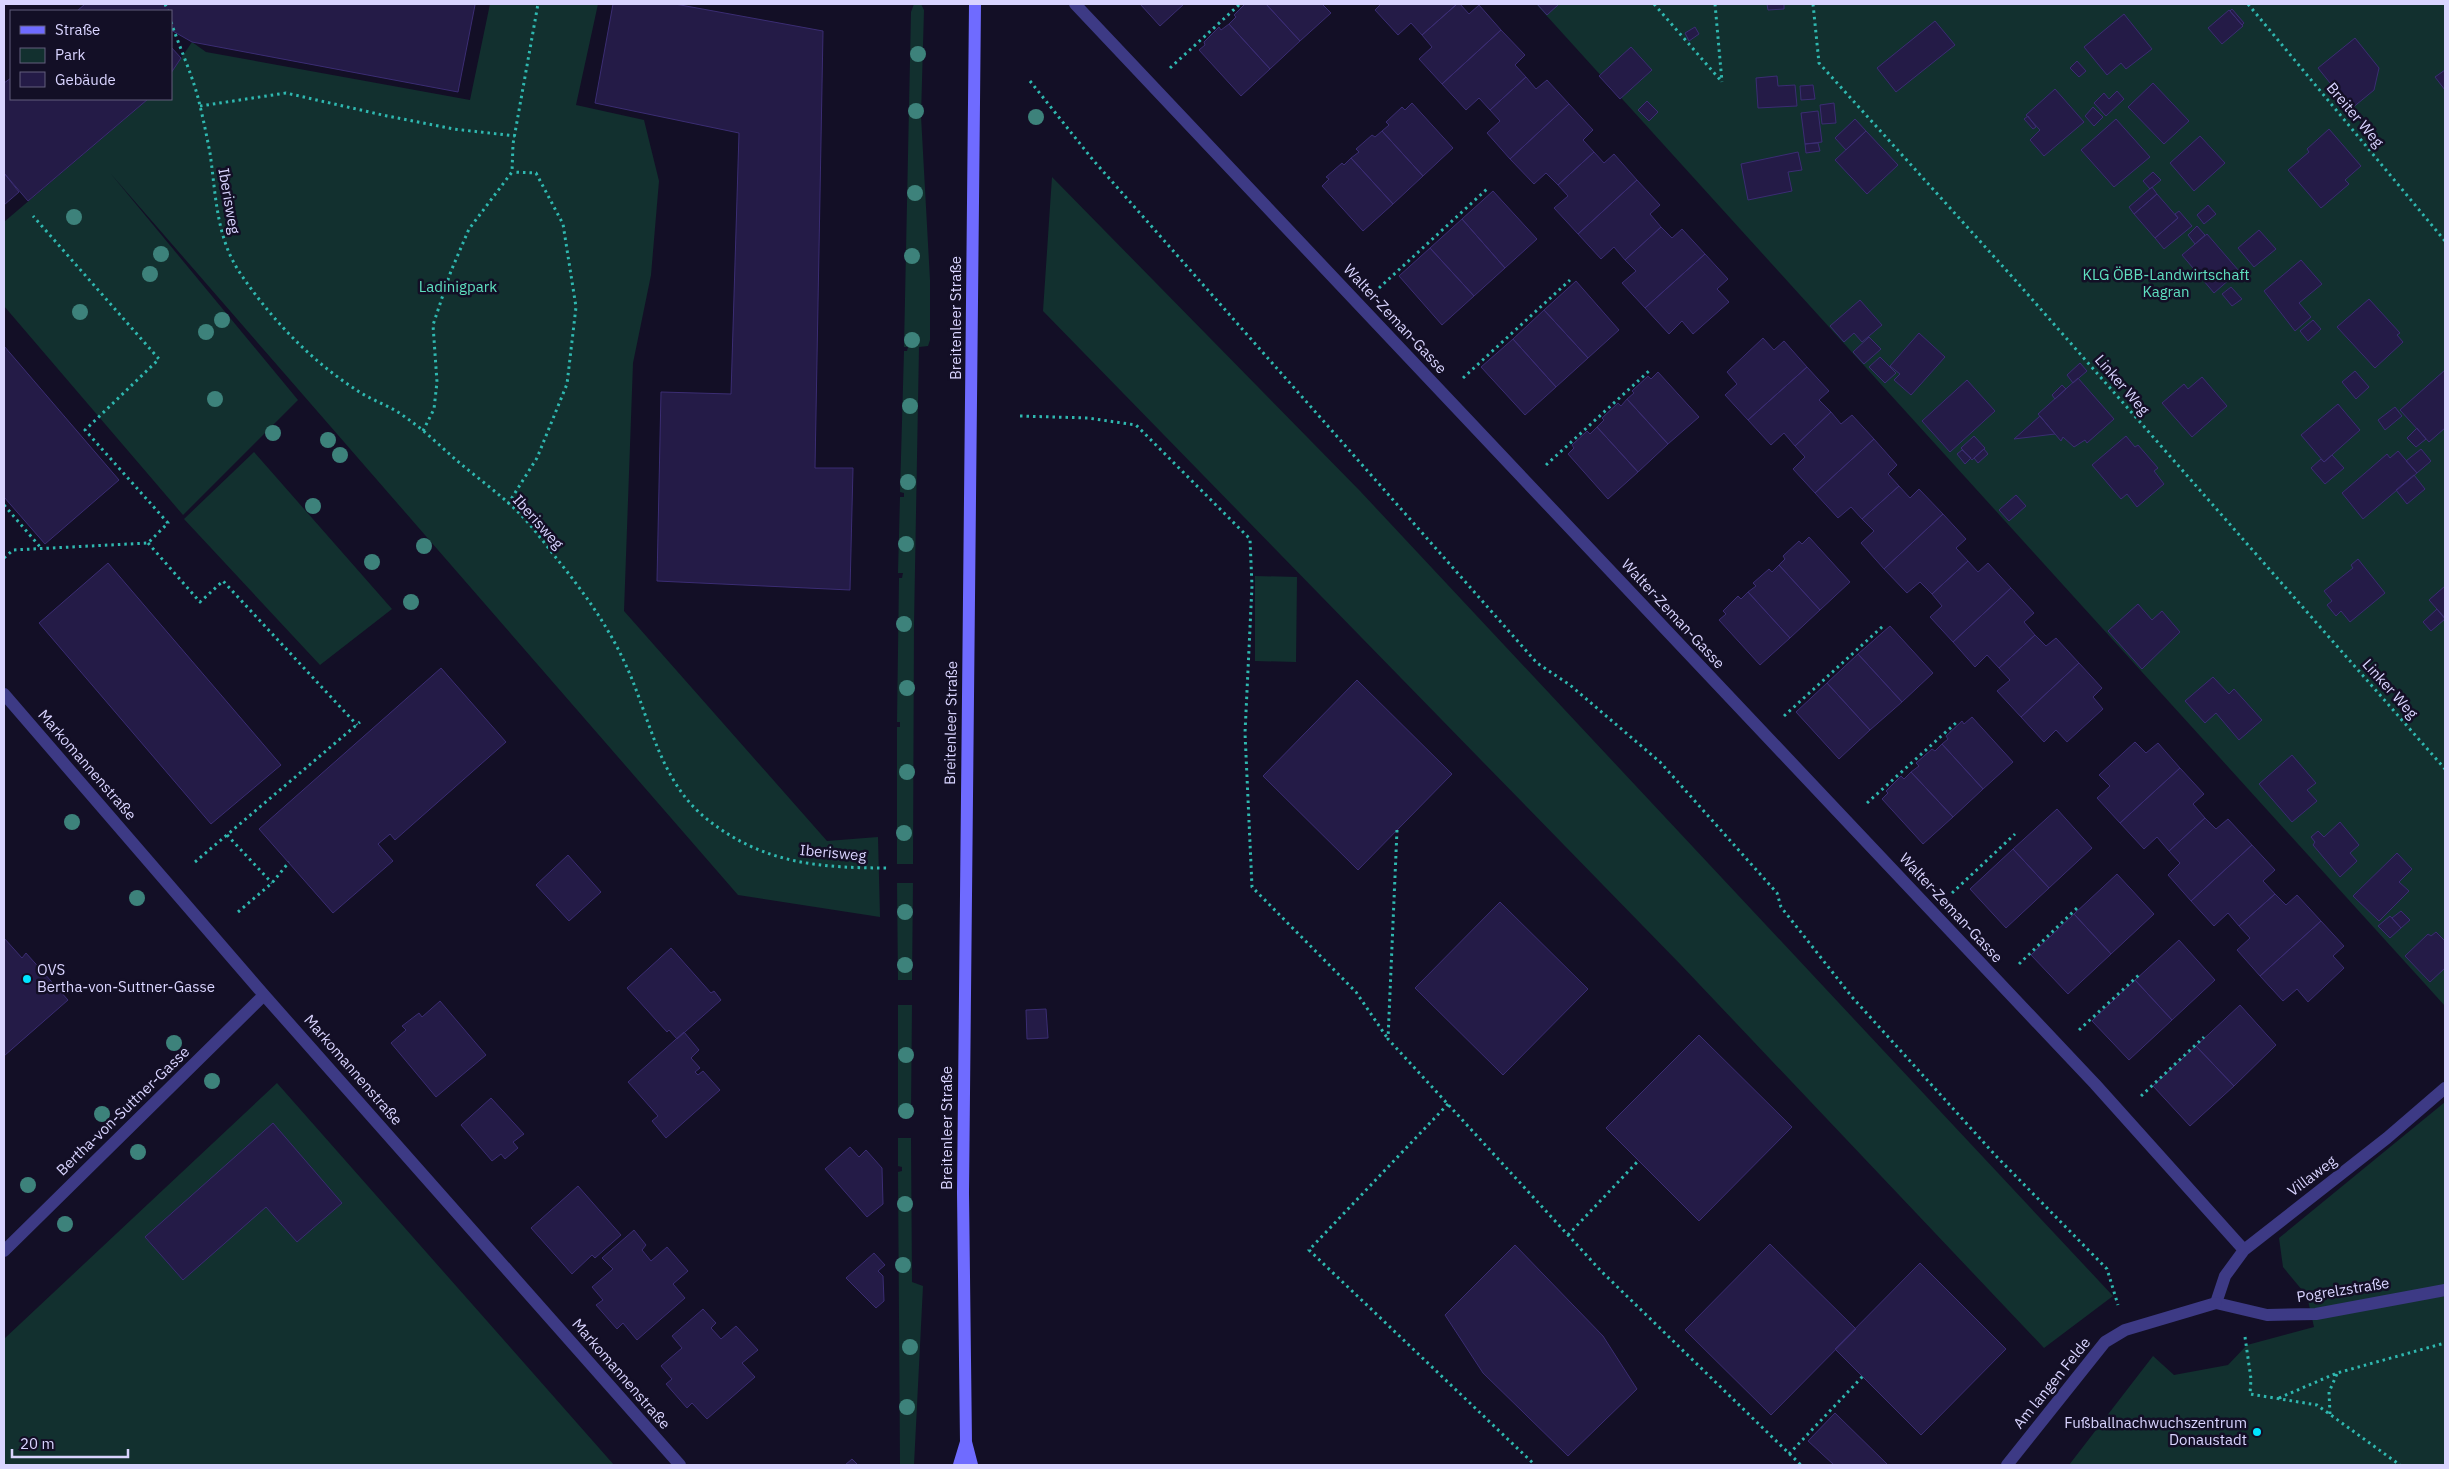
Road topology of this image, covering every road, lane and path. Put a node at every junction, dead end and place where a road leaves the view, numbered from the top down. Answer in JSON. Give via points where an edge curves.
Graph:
{"nodes":[{"id":1,"x":538,"y":4,"type":"edge"},
{"id":2,"x":975,"y":4,"type":"edge"},
{"id":3,"x":1075,"y":4,"type":"edge"},
{"id":4,"x":1240,"y":4,"type":"edge"},
{"id":5,"x":1654,"y":4,"type":"edge"},
{"id":6,"x":1715,"y":4,"type":"edge"},
{"id":7,"x":1813,"y":4,"type":"edge"},
{"id":8,"x":2248,"y":4,"type":"edge"},
{"id":9,"x":172,"y":25,"type":"edge"},
{"id":10,"x":1030,"y":80,"type":"dead end"},
{"id":11,"x":1152,"y":85,"type":"junction"},
{"id":12,"x":200,"y":105,"type":"junction"},
{"id":13,"x":515,"y":136,"type":"junction"},
{"id":14,"x":512,"y":172,"type":"junction"},
{"id":15,"x":1487,"y":189,"type":"dead end"},
{"id":16,"x":33,"y":216,"type":"dead end"},
{"id":17,"x":2445,"y":241,"type":"edge"},
{"id":18,"x":1570,"y":280,"type":"dead end"},
{"id":19,"x":1360,"y":306,"type":"junction"},
{"id":20,"x":1650,"y":370,"type":"dead end"},
{"id":21,"x":1444,"y":395,"type":"junction"},
{"id":22,"x":1020,"y":416,"type":"dead end"},
{"id":23,"x":423,"y":431,"type":"junction"},
{"id":24,"x":1527,"y":482,"type":"junction"},
{"id":25,"x":508,"y":504,"type":"junction"},
{"id":26,"x":4,"y":506,"type":"edge"},
{"id":27,"x":148,"y":543,"type":"junction"},
{"id":28,"x":41,"y":548,"type":"junction"},
{"id":29,"x":4,"y":558,"type":"edge"},
{"id":30,"x":1883,"y":626,"type":"dead end"},
{"id":31,"x":4,"y":694,"type":"edge"},
{"id":32,"x":1958,"y":721,"type":"dead end"},
{"id":33,"x":1765,"y":734,"type":"junction"},
{"id":34,"x":2445,"y":769,"type":"edge"},
{"id":35,"x":1847,"y":822,"type":"junction"},
{"id":36,"x":1397,"y":830,"type":"dead end"},
{"id":37,"x":2015,"y":834,"type":"dead end"},
{"id":38,"x":227,"y":835,"type":"junction"},
{"id":39,"x":195,"y":862,"type":"dead end"},
{"id":40,"x":289,"y":862,"type":"dead end"},
{"id":41,"x":888,"y":868,"type":"dead end"},
{"id":42,"x":272,"y":883,"type":"junction"},
{"id":43,"x":2078,"y":908,"type":"dead end"},
{"id":44,"x":238,"y":912,"type":"dead end"},
{"id":45,"x":1933,"y":912,"type":"junction"},
{"id":46,"x":2141,"y":972,"type":"dead end"},
{"id":47,"x":1999,"y":982,"type":"junction"},
{"id":48,"x":264,"y":995,"type":"junction"},
{"id":49,"x":2204,"y":1036,"type":"dead end"},
{"id":50,"x":1388,"y":1039,"type":"junction"},
{"id":51,"x":2060,"y":1048,"type":"junction"},
{"id":52,"x":2445,"y":1088,"type":"edge"},
{"id":53,"x":1448,"y":1104,"type":"junction"},
{"id":54,"x":2122,"y":1114,"type":"junction"},
{"id":55,"x":1639,"y":1160,"type":"dead end"},
{"id":56,"x":1568,"y":1235,"type":"junction"},
{"id":57,"x":2244,"y":1250,"type":"junction"},
{"id":58,"x":4,"y":1251,"type":"edge"},
{"id":59,"x":2445,"y":1290,"type":"edge"},
{"id":60,"x":2216,"y":1302,"type":"junction"},
{"id":61,"x":2240,"y":1309,"type":"junction"},
{"id":62,"x":2125,"y":1330,"type":"junction"},
{"id":63,"x":2445,"y":1343,"type":"edge"},
{"id":64,"x":2337,"y":1373,"type":"junction"},
{"id":65,"x":1863,"y":1376,"type":"dead end"},
{"id":66,"x":2279,"y":1398,"type":"junction"},
{"id":67,"x":2330,"y":1415,"type":"junction"},
{"id":68,"x":966,"y":1442,"type":"junction"},
{"id":69,"x":1789,"y":1454,"type":"junction"},
{"id":70,"x":680,"y":1465,"type":"edge"},
{"id":71,"x":959,"y":1465,"type":"edge"},
{"id":72,"x":972,"y":1465,"type":"edge"},
{"id":73,"x":1535,"y":1465,"type":"edge"},
{"id":74,"x":1801,"y":1465,"type":"edge"},
{"id":75,"x":2007,"y":1465,"type":"edge"},
{"id":76,"x":2400,"y":1465,"type":"edge"}],
"edges":[{"from":1,"to":13,"type":"path"},
{"from":2,"to":68,"type":"main road","name":"Breitenleer Straße","via":[[963,1193]]},
{"from":3,"to":11,"type":"street","name":"Walter-Zeman-Gasse"},
{"from":4,"to":11,"type":"path"},
{"from":5,"to":6,"type":"path","via":[[1722,82]]},
{"from":7,"to":34,"type":"path","name":"Linker Weg","via":[[1819,63],[2016,281]]},
{"from":8,"to":17,"type":"path","name":"Breiter Weg"},
{"from":9,"to":12,"type":"path","name":"Iberisweg"},
{"from":10,"to":62,"type":"path","via":[[1093,160],[1536,663],[1570,685],[1660,762],[1777,893],[1781,907],[1852,997],[1996,1156],[2107,1269]]},
{"from":11,"to":19,"type":"street","name":"Walter-Zeman-Gasse"},
{"from":12,"to":13,"type":"path","via":[[286,93],[454,129]]},
{"from":12,"to":23,"type":"path","name":"Iberisweg","via":[[224,243],[239,272],[290,336],[318,361],[358,391],[404,416]]},
{"from":13,"to":14,"type":"path"},
{"from":14,"to":23,"type":"path","via":[[469,229],[451,271],[434,325],[437,382],[434,409]]},
{"from":14,"to":25,"type":"path","via":[[536,173],[562,224],[576,307],[567,384],[537,458]]},
{"from":15,"to":19,"type":"path"},
{"from":16,"to":27,"type":"path","via":[[158,359],[85,430],[168,523]]},
{"from":18,"to":21,"type":"path"},
{"from":19,"to":21,"type":"street","name":"Walter-Zeman-Gasse"},
{"from":20,"to":24,"type":"path"},
{"from":21,"to":24,"type":"street","name":"Walter-Zeman-Gasse"},
{"from":22,"to":50,"type":"path","via":[[1088,418],[1136,425],[1250,539],[1252,586],[1245,732],[1252,887],[1356,992]]},
{"from":23,"to":25,"type":"path","name":"Iberisweg"},
{"from":24,"to":33,"type":"street","name":"Walter-Zeman-Gasse"},
{"from":25,"to":41,"type":"path","name":"Iberisweg","via":[[558,560],[609,632],[646,711],[665,766],[689,802],[739,842],[771,855],[803,864]]},
{"from":26,"to":28,"type":"path"},
{"from":27,"to":28,"type":"path"},
{"from":27,"to":38,"type":"path","via":[[200,602],[223,581],[359,724]]},
{"from":28,"to":29,"type":"path","via":[[13,550]]},
{"from":30,"to":33,"type":"path"},
{"from":31,"to":48,"type":"street","name":"Markomannenstraße"},
{"from":32,"to":35,"type":"path"},
{"from":33,"to":35,"type":"street","name":"Walter-Zeman-Gasse"},
{"from":35,"to":45,"type":"street","name":"Walter-Zeman-Gasse"},
{"from":36,"to":50,"type":"path"},
{"from":37,"to":45,"type":"path"},
{"from":38,"to":39,"type":"path"},
{"from":38,"to":42,"type":"path"},
{"from":40,"to":42,"type":"path"},
{"from":42,"to":44,"type":"path"},
{"from":43,"to":47,"type":"path"},
{"from":45,"to":47,"type":"street","name":"Walter-Zeman-Gasse"},
{"from":46,"to":51,"type":"path"},
{"from":47,"to":51,"type":"street","name":"Walter-Zeman-Gasse"},
{"from":48,"to":58,"type":"street","name":"Bertha-von-Suttner-Gasse"},
{"from":48,"to":70,"type":"street","name":"Markomannenstraße"},
{"from":49,"to":54,"type":"path"},
{"from":50,"to":53,"type":"path"},
{"from":51,"to":54,"type":"street","name":"Walter-Zeman-Gasse"},
{"from":52,"to":57,"type":"street","name":"Villaweg","via":[[2387,1138]]},
{"from":53,"to":56,"type":"path"},
{"from":53,"to":73,"type":"path","via":[[1309,1250]]},
{"from":54,"to":57,"type":"street","name":"Walter-Zeman-Gasse"},
{"from":55,"to":56,"type":"path"},
{"from":56,"to":69,"type":"path"},
{"from":57,"to":60,"type":"street","name":"Villaweg","via":[[2225,1276]]},
{"from":59,"to":61,"type":"street","name":"Pogrelzstraße","via":[[2316,1314],[2267,1315]]},
{"from":60,"to":61,"type":"street","name":"Pogrelzstraße"},
{"from":60,"to":62,"type":"street","name":"Am langen Felde"},
{"from":61,"to":66,"type":"path","via":[[2250,1360],[2250,1394]]},
{"from":62,"to":75,"type":"street","name":"Am langen Felde","via":[[2106,1342]]},
{"from":63,"to":64,"type":"path"},
{"from":64,"to":66,"type":"path"},
{"from":64,"to":67,"type":"path","via":[[2329,1392]]},
{"from":65,"to":69,"type":"path"},
{"from":66,"to":67,"type":"path","via":[[2317,1406]]},
{"from":67,"to":76,"type":"path"},
{"from":68,"to":71,"type":"main road","name":"Breitenleer Straße"},
{"from":68,"to":72,"type":"main road","name":"Breitenleer Straße"},
{"from":69,"to":74,"type":"path"}]}
